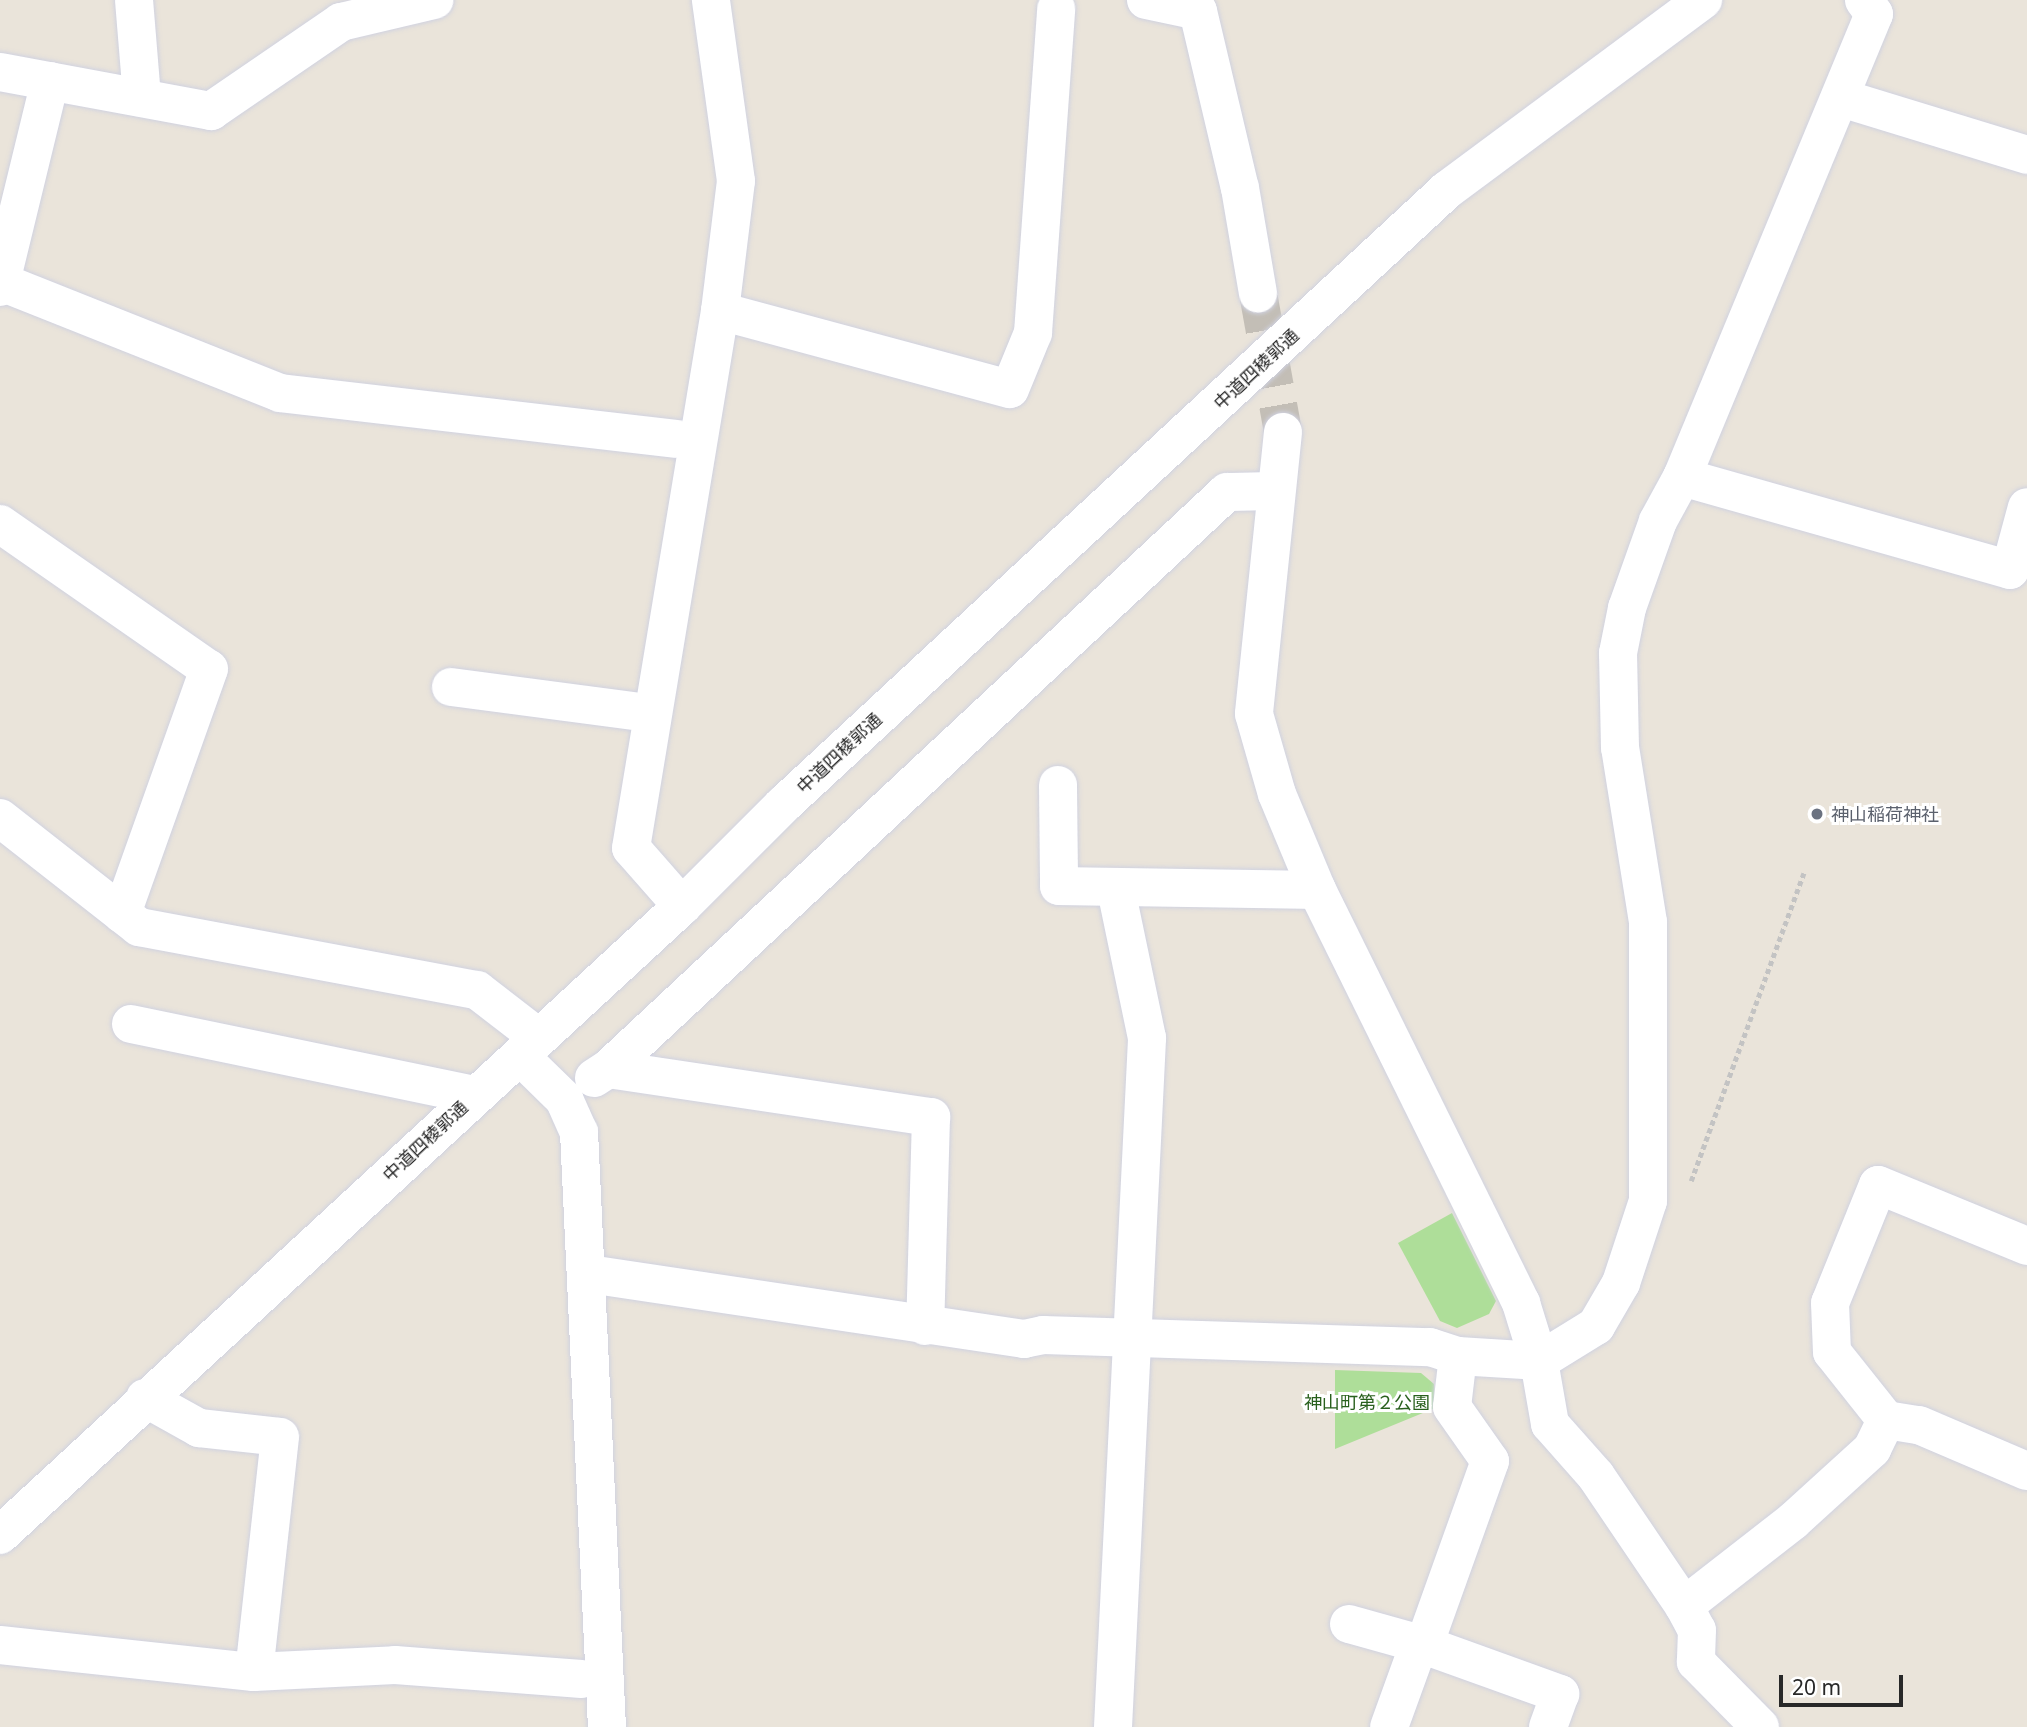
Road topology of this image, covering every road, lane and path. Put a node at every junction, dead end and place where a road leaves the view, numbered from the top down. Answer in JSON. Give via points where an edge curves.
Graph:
{"nodes":[{"id":1,"x":134,"y":0,"type":"edge"},
{"id":2,"x":434,"y":0,"type":"edge"},
{"id":3,"x":712,"y":0,"type":"edge"},
{"id":4,"x":1146,"y":0,"type":"edge"},
{"id":5,"x":1703,"y":0,"type":"edge"},
{"id":6,"x":1864,"y":0,"type":"edge"},
{"id":7,"x":1056,"y":9,"type":"dead end"},
{"id":8,"x":0,"y":72,"type":"edge"},
{"id":9,"x":50,"y":81,"type":"junction"},
{"id":10,"x":142,"y":98,"type":"junction"},
{"id":11,"x":1841,"y":98,"type":"junction"},
{"id":12,"x":2027,"y":155,"type":"edge"},
{"id":13,"x":0,"y":285,"type":"edge"},
{"id":14,"x":1258,"y":293,"type":"tunnel mouth"},
{"id":15,"x":720,"y":311,"type":"junction"},
{"id":16,"x":1283,"y":432,"type":"tunnel mouth"},
{"id":17,"x":676,"y":439,"type":"dead end"},
{"id":18,"x":1682,"y":477,"type":"junction"},
{"id":19,"x":1276,"y":491,"type":"junction"},
{"id":20,"x":2027,"y":507,"type":"edge"},
{"id":21,"x":0,"y":524,"type":"edge"},
{"id":22,"x":451,"y":687,"type":"dead end"},
{"id":23,"x":633,"y":711,"type":"dead end"},
{"id":24,"x":1058,"y":785,"type":"dead end"},
{"id":25,"x":0,"y":818,"type":"edge"},
{"id":26,"x":1804,"y":873,"type":"dead end"},
{"id":27,"x":1116,"y":889,"type":"junction"},
{"id":28,"x":1317,"y":890,"type":"junction"},
{"id":29,"x":682,"y":906,"type":"junction"},
{"id":30,"x":122,"y":914,"type":"junction"},
{"id":31,"x":131,"y":1024,"type":"dead end"},
{"id":32,"x":529,"y":1047,"type":"junction"},
{"id":33,"x":608,"y":1069,"type":"junction"},
{"id":34,"x":475,"y":1095,"type":"junction"},
{"id":35,"x":564,"y":1099,"type":"junction"},
{"id":36,"x":1689,"y":1185,"type":"dead end"},
{"id":37,"x":2027,"y":1246,"type":"edge"},
{"id":38,"x":589,"y":1274,"type":"junction"},
{"id":39,"x":925,"y":1326,"type":"junction"},
{"id":40,"x":1132,"y":1337,"type":"junction"},
{"id":41,"x":1458,"y":1356,"type":"junction"},
{"id":42,"x":1539,"y":1361,"type":"junction"},
{"id":43,"x":145,"y":1398,"type":"junction"},
{"id":44,"x":1886,"y":1420,"type":"junction"},
{"id":45,"x":2027,"y":1471,"type":"edge"},
{"id":46,"x":0,"y":1535,"type":"edge"},
{"id":47,"x":1684,"y":1606,"type":"junction"},
{"id":48,"x":1349,"y":1624,"type":"dead end"},
{"id":49,"x":0,"y":1645,"type":"edge"},
{"id":50,"x":1424,"y":1645,"type":"junction"},
{"id":51,"x":254,"y":1672,"type":"junction"},
{"id":52,"x":581,"y":1679,"type":"dead end"},
{"id":53,"x":607,"y":1727,"type":"edge"},
{"id":54,"x":1113,"y":1727,"type":"edge"},
{"id":55,"x":1389,"y":1727,"type":"edge"},
{"id":56,"x":1548,"y":1727,"type":"edge"},
{"id":57,"x":1759,"y":1727,"type":"edge"}],
"edges":[{"from":1,"to":10,"type":"street"},
{"from":2,"to":10,"type":"street","via":[[341,22],[211,111]]},
{"from":3,"to":15,"type":"street","via":[[736,181]]},
{"from":4,"to":14,"type":"street","via":[[1198,11],[1240,188]]},
{"from":5,"to":29,"type":"street","name":"中道四稜郭通","via":[[1447,190],[783,805]]},
{"from":6,"to":11,"type":"street","via":[[1874,14]]},
{"from":7,"to":15,"type":"street","via":[[1033,333],[1010,389]]},
{"from":8,"to":9,"type":"street"},
{"from":9,"to":10,"type":"street"},
{"from":9,"to":13,"type":"street"},
{"from":11,"to":12,"type":"street"},
{"from":11,"to":18,"type":"street"},
{"from":13,"to":17,"type":"street","via":[[280,393]]},
{"from":15,"to":29,"type":"street","via":[[631,848]]},
{"from":16,"to":19,"type":"street"},
{"from":18,"to":20,"type":"street","via":[[2010,570]]},
{"from":18,"to":42,"type":"street","via":[[1658,520],[1627,608],[1618,653],[1620,748],[1648,922],[1648,1201],[1621,1283],[1596,1326]]},
{"from":19,"to":28,"type":"street","via":[[1254,714],[1277,794]]},
{"from":19,"to":33,"type":"street","via":[[1227,492]]},
{"from":21,"to":30,"type":"street","via":[[209,669]]},
{"from":22,"to":23,"type":"street"},
{"from":24,"to":27,"type":"street","via":[[1059,886]]},
{"from":25,"to":30,"type":"street"},
{"from":26,"to":36,"type":"path"},
{"from":27,"to":28,"type":"street"},
{"from":27,"to":40,"type":"street","via":[[1147,1038]]},
{"from":28,"to":42,"type":"street","via":[[1521,1303]]},
{"from":29,"to":32,"type":"street","name":"中道四稜郭通"},
{"from":30,"to":32,"type":"street","via":[[139,927],[477,990]]},
{"from":31,"to":34,"type":"street"},
{"from":32,"to":34,"type":"street","name":"中道四稜郭通"},
{"from":32,"to":35,"type":"street"},
{"from":33,"to":35,"type":"street"},
{"from":33,"to":39,"type":"street","via":[[932,1117]]},
{"from":34,"to":43,"type":"street","name":"中道四稜郭通"},
{"from":35,"to":38,"type":"street","via":[[579,1132]]},
{"from":37,"to":44,"type":"street","via":[[1878,1185],[1830,1303],[1832,1352]]},
{"from":38,"to":39,"type":"street"},
{"from":38,"to":53,"type":"street"},
{"from":39,"to":40,"type":"street","via":[[1024,1339],[1043,1335]]},
{"from":40,"to":41,"type":"street","via":[[1430,1347]]},
{"from":40,"to":54,"type":"street"},
{"from":41,"to":42,"type":"street"},
{"from":41,"to":50,"type":"street","via":[[1452,1407],[1490,1461]]},
{"from":42,"to":47,"type":"street","via":[[1550,1424],[1596,1476]]},
{"from":43,"to":46,"type":"street","name":"中道四稜郭通"},
{"from":43,"to":51,"type":"street","via":[[199,1428],[280,1437]]},
{"from":44,"to":45,"type":"street","via":[[1919,1425]]},
{"from":44,"to":47,"type":"street","via":[[1872,1450],[1793,1521]]},
{"from":47,"to":57,"type":"street","via":[[1697,1630],[1696,1662]]},
{"from":48,"to":50,"type":"street"},
{"from":49,"to":51,"type":"street"},
{"from":50,"to":55,"type":"street","via":[[1413,1658]]},
{"from":50,"to":56,"type":"street","via":[[1560,1694]]},
{"from":51,"to":52,"type":"street","via":[[395,1665]]}]}
